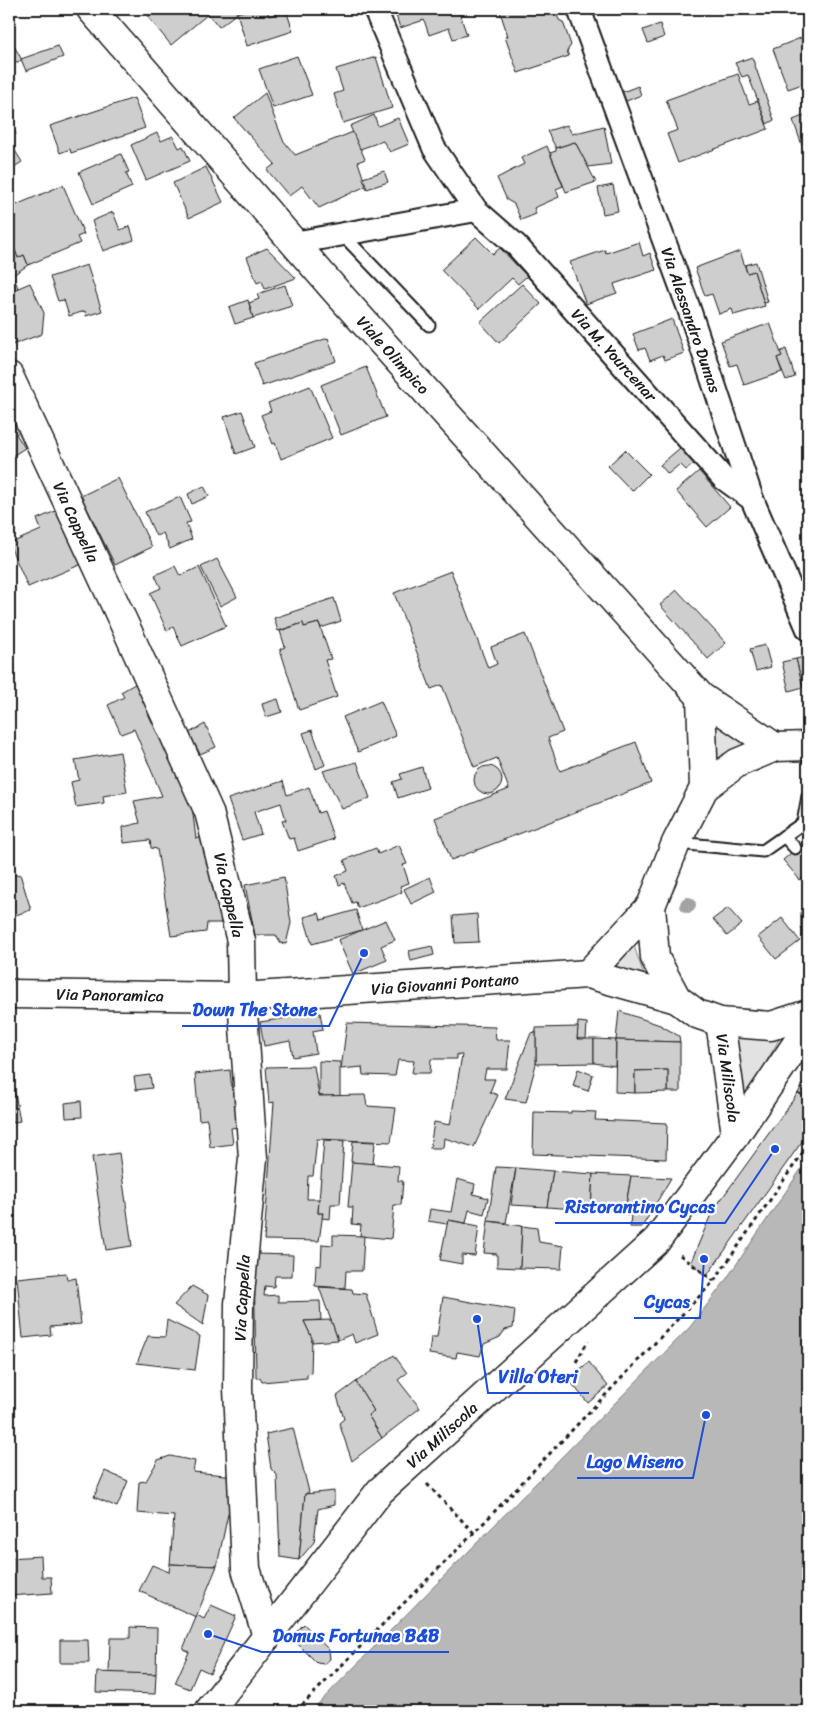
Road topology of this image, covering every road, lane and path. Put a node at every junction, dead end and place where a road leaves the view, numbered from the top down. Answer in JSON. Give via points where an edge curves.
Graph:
{"nodes":[{"id":1,"x":91,"y":9,"type":"edge"},
{"id":2,"x":375,"y":9,"type":"edge"},
{"id":3,"x":579,"y":9,"type":"edge"},
{"id":4,"x":476,"y":210,"type":"junction"},
{"id":5,"x":342,"y":234,"type":"junction"},
{"id":6,"x":294,"y":243,"type":"junction"},
{"id":7,"x":429,"y":325,"type":"dead end"},
{"id":8,"x":9,"y":376,"type":"edge"},
{"id":9,"x":752,"y":499,"type":"junction"},
{"id":10,"x":808,"y":629,"type":"edge"},
{"id":11,"x":701,"y":697,"type":"junction"},
{"id":12,"x":808,"y":746,"type":"edge"},
{"id":13,"x":775,"y":747,"type":"junction"},
{"id":14,"x":704,"y":788,"type":"junction"},
{"id":15,"x":808,"y":796,"type":"edge"},
{"id":16,"x":784,"y":836,"type":"junction"},
{"id":17,"x":676,"y":843,"type":"junction"},
{"id":18,"x":795,"y":848,"type":"dead end"},
{"id":19,"x":651,"y":906,"type":"junction"},
{"id":20,"x":808,"y":913,"type":"edge"},
{"id":21,"x":808,"y":925,"type":"edge"},
{"id":22,"x":588,"y":974,"type":"junction"},
{"id":23,"x":9,"y":994,"type":"edge"},
{"id":24,"x":242,"y":997,"type":"junction"},
{"id":25,"x":676,"y":999,"type":"junction"},
{"id":26,"x":808,"y":1014,"type":"edge"},
{"id":27,"x":720,"y":1022,"type":"junction"},
{"id":28,"x":808,"y":1027,"type":"edge"},
{"id":29,"x":736,"y":1134,"type":"junction"},
{"id":30,"x":808,"y":1145,"type":"edge"},
{"id":31,"x":674,"y":1261,"type":"dead end"},
{"id":32,"x":714,"y":1281,"type":"junction"},
{"id":33,"x":594,"y":1335,"type":"dead end"},
{"id":34,"x":576,"y":1362,"type":"dead end"},
{"id":35,"x":431,"y":1488,"type":"dead end"},
{"id":36,"x":474,"y":1533,"type":"junction"},
{"id":37,"x":267,"y":1636,"type":"junction"},
{"id":38,"x":209,"y":1711,"type":"edge"},
{"id":39,"x":296,"y":1711,"type":"edge"}],
"edges":[{"from":1,"to":6,"type":"street","name":"Viale Olimpico"},
{"from":2,"to":4,"type":"street","name":"Via M. Yourcenar","via":[[434,148]]},
{"from":3,"to":9,"type":"street","name":"Via Alessandro Dumas","via":[[688,306]]},
{"from":4,"to":5,"type":"street"},
{"from":4,"to":9,"type":"street","name":"Via M. Yourcenar","via":[[518,246],[723,478]]},
{"from":5,"to":6,"type":"street"},
{"from":5,"to":7,"type":"lane"},
{"from":6,"to":11,"type":"street","name":"Viale Olimpico"},
{"from":8,"to":24,"type":"street","name":"Via Cappella","via":[[209,812],[241,941]]},
{"from":9,"to":10,"type":"street","name":"Via Alessandro Dumas"},
{"from":11,"to":13,"type":"street","name":"Viale Olimpico"},
{"from":11,"to":14,"type":"street"},
{"from":12,"to":13,"type":"street"},
{"from":13,"to":14,"type":"street","via":[[737,763]]},
{"from":14,"to":17,"type":"street"},
{"from":15,"to":16,"type":"lane","via":[[804,822]]},
{"from":16,"to":17,"type":"lane","via":[[763,851]]},
{"from":16,"to":18,"type":"lane"},
{"from":17,"to":19,"type":"street"},
{"from":19,"to":22,"type":"street"},
{"from":19,"to":25,"type":"street","via":[[655,958]]},
{"from":20,"to":21,"type":"lane"},
{"from":22,"to":24,"type":"street","name":"Via Giovanni Pontano"},
{"from":22,"to":25,"type":"street","name":"Via Giovanni Pontano"},
{"from":23,"to":24,"type":"street","name":"Via Panoramica"},
{"from":24,"to":37,"type":"street","name":"Via Cappella","via":[[253,1158],[239,1304],[238,1388],[246,1569]]},
{"from":25,"to":27,"type":"street","via":[[697,1014]]},
{"from":26,"to":27,"type":"street","via":[[771,1026]]},
{"from":27,"to":29,"type":"street","name":"Via Miliscola"},
{"from":28,"to":29,"type":"street","name":"Via Miliscola"},
{"from":29,"to":37,"type":"street","name":"Via Miliscola","via":[[657,1240],[380,1491]]},
{"from":30,"to":32,"type":"path"},
{"from":31,"to":32,"type":"path","via":[[680,1254]]},
{"from":32,"to":36,"type":"path"},
{"from":33,"to":34,"type":"path"},
{"from":35,"to":36,"type":"path"},
{"from":36,"to":39,"type":"path"},
{"from":37,"to":38,"type":"street","name":"Via Miliscola"}]}
